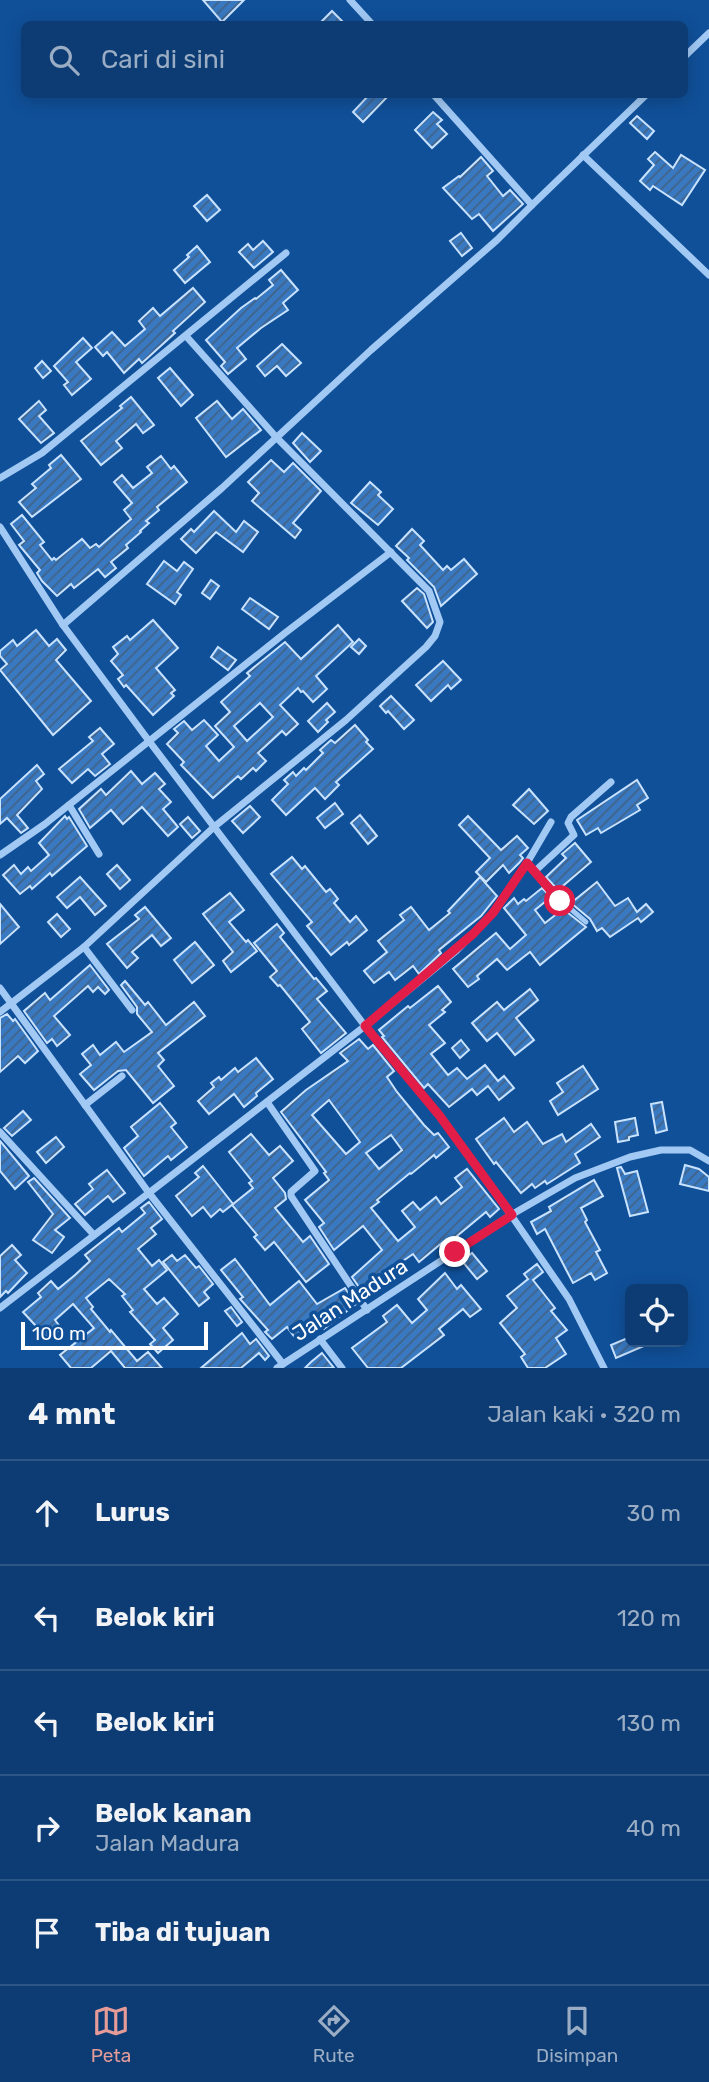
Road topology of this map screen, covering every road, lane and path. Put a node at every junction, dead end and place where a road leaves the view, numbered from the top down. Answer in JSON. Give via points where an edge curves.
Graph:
{"nodes":[{"id":1,"x":350,"y":0,"type":"edge"},
{"id":2,"x":369,"y":21,"type":"edge"},
{"id":3,"x":709,"y":33,"type":"edge"},
{"id":4,"x":688,"y":53,"type":"edge"},
{"id":5,"x":437,"y":98,"type":"edge"},
{"id":6,"x":643,"y":98,"type":"edge"},
{"id":7,"x":583,"y":155,"type":"junction"},
{"id":8,"x":532,"y":205,"type":"junction"},
{"id":9,"x":286,"y":253,"type":"dead end"},
{"id":10,"x":709,"y":275,"type":"edge"},
{"id":11,"x":186,"y":336,"type":"junction"},
{"id":12,"x":276,"y":437,"type":"junction"},
{"id":13,"x":0,"y":478,"type":"edge"},
{"id":14,"x":0,"y":527,"type":"edge"},
{"id":15,"x":391,"y":552,"type":"junction"},
{"id":16,"x":63,"y":625,"type":"junction"},
{"id":17,"x":149,"y":741,"type":"junction"},
{"id":18,"x":611,"y":782,"type":"dead end"},
{"id":19,"x":69,"y":805,"type":"junction"},
{"id":20,"x":551,"y":822,"type":"dead end"},
{"id":21,"x":214,"y":827,"type":"junction"},
{"id":22,"x":99,"y":854,"type":"dead end"},
{"id":23,"x":0,"y":855,"type":"edge"},
{"id":24,"x":527,"y":863,"type":"junction"},
{"id":25,"x":534,"y":872,"type":"junction"},
{"id":26,"x":586,"y":922,"type":"dead end"},
{"id":27,"x":84,"y":947,"type":"junction"},
{"id":28,"x":0,"y":988,"type":"edge"},
{"id":29,"x":11,"y":1003,"type":"junction"},
{"id":30,"x":132,"y":1010,"type":"dead end"},
{"id":31,"x":0,"y":1012,"type":"edge"},
{"id":32,"x":365,"y":1026,"type":"junction"},
{"id":33,"x":122,"y":1076,"type":"dead end"},
{"id":34,"x":267,"y":1102,"type":"junction"},
{"id":35,"x":85,"y":1105,"type":"junction"},
{"id":36,"x":0,"y":1132,"type":"edge"},
{"id":37,"x":709,"y":1161,"type":"edge"},
{"id":38,"x":149,"y":1193,"type":"junction"},
{"id":39,"x":512,"y":1215,"type":"junction"},
{"id":40,"x":94,"y":1235,"type":"junction"},
{"id":41,"x":0,"y":1308,"type":"edge"},
{"id":42,"x":366,"y":1310,"type":"junction"},
{"id":43,"x":320,"y":1339,"type":"junction"},
{"id":44,"x":280,"y":1366,"type":"edge"},
{"id":45,"x":342,"y":1368,"type":"edge"},
{"id":46,"x":604,"y":1368,"type":"edge"}],
"edges":[{"from":1,"to":2,"type":"street"},
{"from":3,"to":4,"type":"street"},
{"from":5,"to":8,"type":"street"},
{"from":6,"to":7,"type":"street"},
{"from":7,"to":8,"type":"street"},
{"from":7,"to":10,"type":"street"},
{"from":8,"to":12,"type":"street"},
{"from":9,"to":11,"type":"street"},
{"from":11,"to":12,"type":"street"},
{"from":11,"to":13,"type":"street","via":[[42,453]]},
{"from":12,"to":15,"type":"street"},
{"from":12,"to":16,"type":"street"},
{"from":14,"to":16,"type":"street"},
{"from":15,"to":17,"type":"street"},
{"from":15,"to":21,"type":"street","via":[[429,591],[439,618],[435,636],[346,720]]},
{"from":16,"to":17,"type":"street"},
{"from":17,"to":19,"type":"street"},
{"from":17,"to":21,"type":"street"},
{"from":18,"to":25,"type":"street","via":[[571,817],[568,823],[574,835]]},
{"from":19,"to":22,"type":"street"},
{"from":19,"to":23,"type":"street"},
{"from":20,"to":24,"type":"street"},
{"from":21,"to":27,"type":"street"},
{"from":21,"to":32,"type":"street"},
{"from":24,"to":25,"type":"lane"},
{"from":24,"to":32,"type":"street","via":[[473,934]]},
{"from":25,"to":26,"type":"lane"},
{"from":27,"to":29,"type":"street"},
{"from":27,"to":30,"type":"street"},
{"from":28,"to":29,"type":"street"},
{"from":29,"to":31,"type":"street"},
{"from":29,"to":35,"type":"street"},
{"from":32,"to":34,"type":"street"},
{"from":32,"to":39,"type":"street","via":[[439,1115]]},
{"from":33,"to":35,"type":"street"},
{"from":34,"to":38,"type":"street"},
{"from":34,"to":42,"type":"street","via":[[316,1171],[291,1196]]},
{"from":35,"to":38,"type":"street"},
{"from":36,"to":40,"type":"street"},
{"from":37,"to":39,"type":"street","name":"Jalan Madura","via":[[690,1150],[630,1157],[575,1178]]},
{"from":38,"to":40,"type":"street"},
{"from":38,"to":44,"type":"street"},
{"from":39,"to":42,"type":"street","name":"Jalan Madura"},
{"from":39,"to":46,"type":"street","via":[[569,1299]]},
{"from":40,"to":41,"type":"street"},
{"from":42,"to":43,"type":"street","name":"Jalan Madura"},
{"from":43,"to":44,"type":"street","name":"Jalan Madura"},
{"from":43,"to":45,"type":"street"}]}
